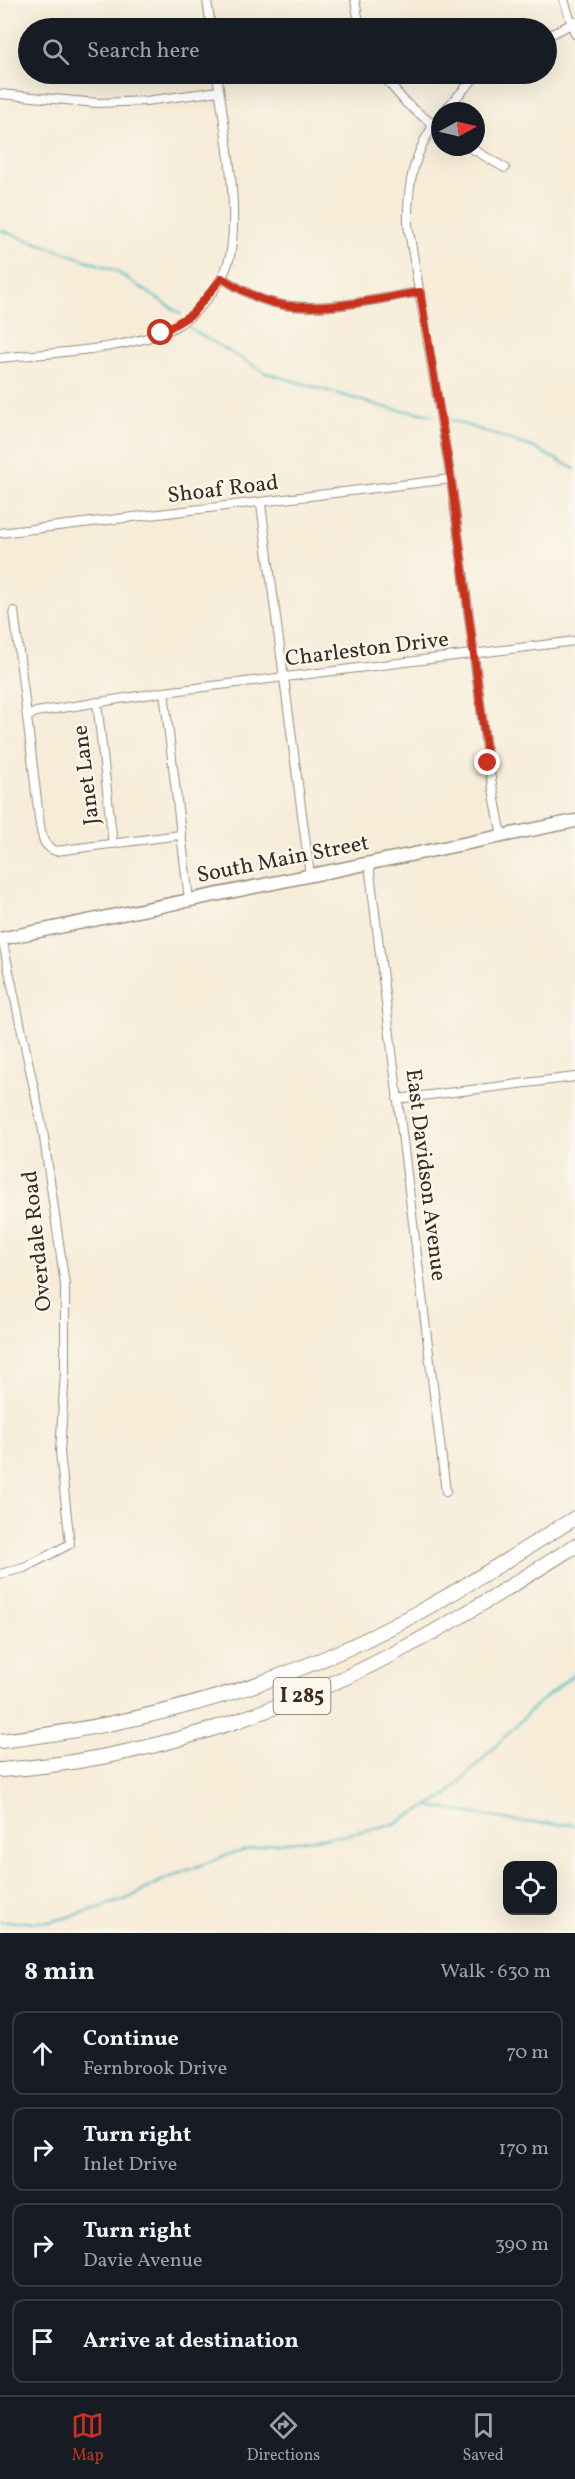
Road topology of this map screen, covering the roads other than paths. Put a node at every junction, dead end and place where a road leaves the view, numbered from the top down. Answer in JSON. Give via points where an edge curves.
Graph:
{"nodes":[{"id":1,"x":207,"y":0,"type":"edge"},
{"id":2,"x":355,"y":0,"type":"edge"},
{"id":3,"x":564,"y":0,"type":"edge"},
{"id":4,"x":210,"y":18,"type":"edge"},
{"id":5,"x":358,"y":18,"type":"edge"},
{"id":6,"x":573,"y":23,"type":"edge"},
{"id":7,"x":557,"y":31,"type":"edge"},
{"id":8,"x":575,"y":34,"type":"edge"},
{"id":9,"x":218,"y":84,"type":"edge"},
{"id":10,"x":388,"y":84,"type":"edge"},
{"id":11,"x":469,"y":84,"type":"edge"},
{"id":12,"x":219,"y":90,"type":"junction"},
{"id":13,"x":0,"y":94,"type":"edge"},
{"id":14,"x":452,"y":102,"type":"edge"},
{"id":15,"x":431,"y":124,"type":"edge"},
{"id":16,"x":431,"y":135,"type":"edge"},
{"id":17,"x":484,"y":156,"type":"edge"},
{"id":18,"x":505,"y":168,"type":"dead end"},
{"id":19,"x":222,"y":278,"type":"junction"},
{"id":20,"x":420,"y":292,"type":"junction"},
{"id":21,"x":0,"y":358,"type":"edge"},
{"id":22,"x":451,"y":479,"type":"junction"},
{"id":23,"x":261,"y":504,"type":"junction"},
{"id":24,"x":0,"y":534,"type":"edge"},
{"id":25,"x":14,"y":611,"type":"dead end"},
{"id":26,"x":575,"y":642,"type":"edge"},
{"id":27,"x":473,"y":655,"type":"junction"},
{"id":28,"x":282,"y":678,"type":"junction"},
{"id":29,"x":164,"y":692,"type":"junction"},
{"id":30,"x":96,"y":702,"type":"junction"},
{"id":31,"x":27,"y":717,"type":"junction"},
{"id":32,"x":575,"y":821,"type":"edge"},
{"id":33,"x":180,"y":835,"type":"junction"},
{"id":34,"x":502,"y":836,"type":"junction"},
{"id":35,"x":113,"y":844,"type":"junction"},
{"id":36,"x":369,"y":864,"type":"junction"},
{"id":37,"x":310,"y":875,"type":"junction"},
{"id":38,"x":189,"y":900,"type":"junction"},
{"id":39,"x":1,"y":938,"type":"edge"},
{"id":40,"x":575,"y":1077,"type":"edge"},
{"id":41,"x":397,"y":1100,"type":"junction"},
{"id":42,"x":446,"y":1492,"type":"dead end"},
{"id":43,"x":575,"y":1518,"type":"edge"},
{"id":44,"x":575,"y":1546,"type":"edge"},
{"id":45,"x":0,"y":1574,"type":"edge"},
{"id":46,"x":0,"y":1741,"type":"edge"},
{"id":47,"x":0,"y":1770,"type":"edge"}],
"edges":[{"from":1,"to":4,"type":"street"},
{"from":2,"to":5,"type":"street"},
{"from":3,"to":6,"type":"street"},
{"from":6,"to":7,"type":"street"},
{"from":6,"to":8,"type":"street"},
{"from":9,"to":12,"type":"street"},
{"from":10,"to":15,"type":"street"},
{"from":11,"to":14,"type":"street"},
{"from":12,"to":13,"type":"street","via":[[120,103]]},
{"from":12,"to":19,"type":"street","via":[[233,208],[230,256]]},
{"from":16,"to":20,"type":"street","via":[[418,154],[407,190],[408,225]]},
{"from":17,"to":18,"type":"street"},
{"from":19,"to":20,"type":"street","via":[[270,302],[313,306]]},
{"from":19,"to":21,"type":"street","via":[[192,314],[161,333],[111,345]]},
{"from":20,"to":22,"type":"street"},
{"from":22,"to":23,"type":"street","name":"Shoaf Road"},
{"from":22,"to":27,"type":"street"},
{"from":23,"to":24,"type":"street","name":"Shoaf Road"},
{"from":23,"to":28,"type":"street"},
{"from":25,"to":31,"type":"street"},
{"from":26,"to":27,"type":"street","name":"Charleston Drive"},
{"from":27,"to":28,"type":"street","name":"Charleston Drive"},
{"from":27,"to":34,"type":"street"},
{"from":28,"to":29,"type":"street","name":"Charleston Drive"},
{"from":28,"to":37,"type":"street"},
{"from":29,"to":30,"type":"street","name":"Charleston Drive"},
{"from":29,"to":33,"type":"street"},
{"from":30,"to":31,"type":"street","name":"Charleston Drive"},
{"from":30,"to":35,"type":"street","name":"Janet Lane"},
{"from":31,"to":35,"type":"street","via":[[44,843],[56,851]]},
{"from":32,"to":34,"type":"main road","name":"South Main Street"},
{"from":33,"to":35,"type":"street"},
{"from":33,"to":38,"type":"street"},
{"from":34,"to":36,"type":"main road","name":"South Main Street"},
{"from":36,"to":37,"type":"main road","name":"South Main Street"},
{"from":36,"to":41,"type":"street","name":"East Davidson Avenue"},
{"from":37,"to":38,"type":"main road","name":"South Main Street"},
{"from":38,"to":39,"type":"main road","name":"South Main Street"},
{"from":39,"to":45,"type":"street","name":"Overdale Road","via":[[43,1131],[64,1274],[65,1371],[60,1452],[70,1544],[24,1568]]},
{"from":40,"to":41,"type":"street"},
{"from":41,"to":42,"type":"street","name":"East Davidson Avenue"},
{"from":43,"to":46,"type":"highway","number":"I 285","via":[[410,1617],[280,1677],[140,1719]]},
{"from":44,"to":47,"type":"highway","number":"I 285","via":[[396,1653],[279,1705],[154,1744],[85,1759]]}]}
